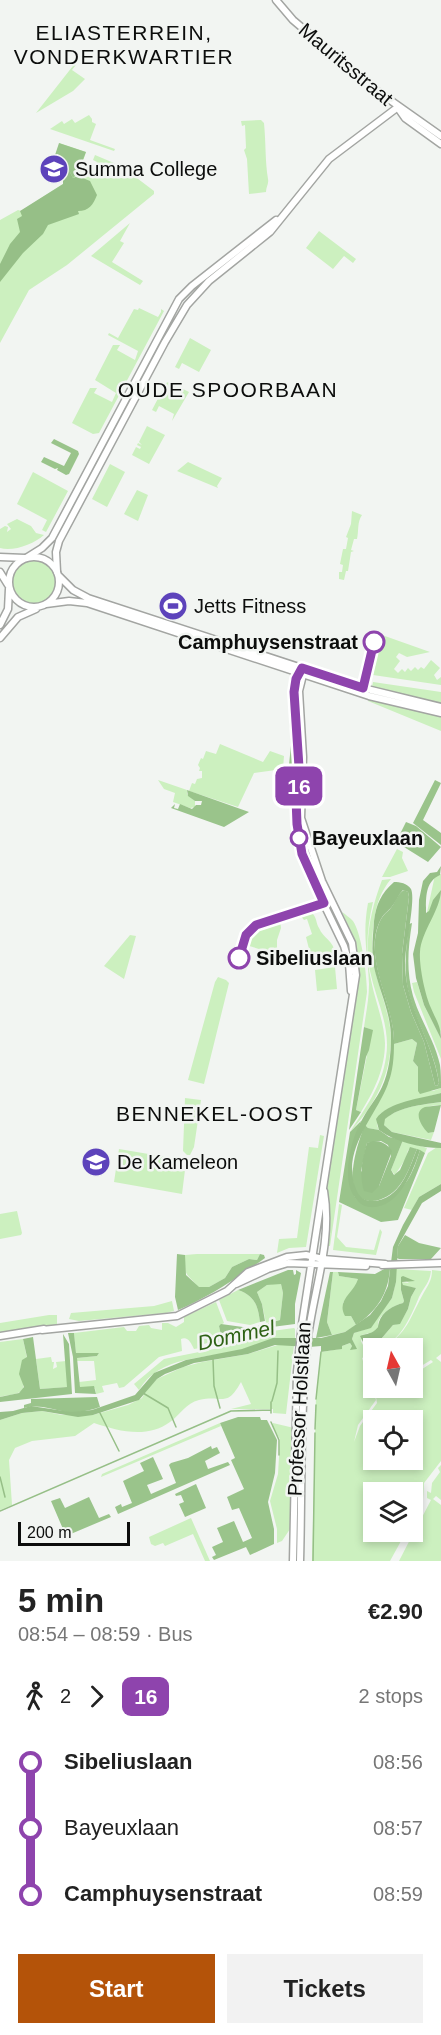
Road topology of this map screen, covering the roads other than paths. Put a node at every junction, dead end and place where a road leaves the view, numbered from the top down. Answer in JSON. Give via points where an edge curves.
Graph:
{"nodes":[{"id":1,"x":271,"y":0,"type":"edge"},
{"id":2,"x":276,"y":0,"type":"edge"},
{"id":3,"x":284,"y":12,"type":"junction"},
{"id":4,"x":398,"y":107,"type":"junction"},
{"id":5,"x":440,"y":141,"type":"edge"},
{"id":6,"x":263,"y":235,"type":"junction"},
{"id":7,"x":0,"y":557,"type":"edge"},
{"id":8,"x":26,"y":558,"type":"junction"},
{"id":9,"x":0,"y":572,"type":"edge"},
{"id":10,"x":58,"y":574,"type":"junction"},
{"id":11,"x":9,"y":587,"type":"junction"},
{"id":12,"x":44,"y":605,"type":"junction"},
{"id":13,"x":0,"y":625,"type":"edge"},
{"id":14,"x":0,"y":638,"type":"edge"},
{"id":15,"x":300,"y":672,"type":"junction"},
{"id":16,"x":441,"y":707,"type":"edge"},
{"id":17,"x":441,"y":713,"type":"edge"},
{"id":18,"x":324,"y":1188,"type":"junction"},
{"id":19,"x":313,"y":1260,"type":"junction"},
{"id":20,"x":322,"y":1261,"type":"junction"},
{"id":21,"x":441,"y":1263,"type":"edge"},
{"id":22,"x":306,"y":1324,"type":"junction"},
{"id":23,"x":0,"y":1336,"type":"edge"},
{"id":24,"x":302,"y":1359,"type":"junction"},
{"id":25,"x":293,"y":1561,"type":"edge"},
{"id":26,"x":300,"y":1561,"type":"edge"}],
"edges":[{"from":1,"to":3,"type":"main road"},
{"from":2,"to":3,"type":"main road"},
{"from":3,"to":4,"type":"main road","name":"Mauritsstraat"},
{"from":4,"to":5,"type":"main road","name":"Mauritsstraat","via":[[405,118]]},
{"from":4,"to":6,"type":"main road","via":[[329,159]]},
{"from":6,"to":8,"type":"main road","via":[[179,299],[52,538]]},
{"from":6,"to":10,"type":"main road","via":[[197,292],[180,315],[59,542]]},
{"from":7,"to":8,"type":"main road"},
{"from":8,"to":10,"type":"main road","via":[[44,559]]},
{"from":8,"to":11,"type":"main road","via":[[13,568]]},
{"from":9,"to":11,"type":"main road"},
{"from":10,"to":12,"type":"main road","via":[[57,593]]},
{"from":10,"to":15,"type":"main road","via":[[73,590],[88,597],[183,627]]},
{"from":11,"to":12,"type":"main road","via":[[15,599],[24,605]]},
{"from":11,"to":13,"type":"main road","via":[[8,609]]},
{"from":12,"to":14,"type":"main road","via":[[18,617]]},
{"from":12,"to":15,"type":"main road","via":[[69,600],[87,603]]},
{"from":15,"to":16,"type":"main road"},
{"from":15,"to":17,"type":"main road","via":[[376,698]]},
{"from":15,"to":18,"type":"main road","via":[[301,818],[322,881],[352,943],[356,975]]},
{"from":18,"to":19,"type":"main road"},
{"from":18,"to":20,"type":"main road","via":[[327,1224]]},
{"from":19,"to":20,"type":"main road"},
{"from":19,"to":22,"type":"main road","name":"Professor Holstlaan"},
{"from":19,"to":23,"type":"main road","via":[[294,1256],[270,1262],[239,1278],[227,1291],[177,1316],[68,1325]]},
{"from":20,"to":21,"type":"main road"},
{"from":20,"to":22,"type":"main road","name":"Professor Holstlaan","via":[[316,1298]]},
{"from":22,"to":24,"type":"main road","name":"Professor Holstlaan"},
{"from":24,"to":25,"type":"main road","name":"Professor Holstlaan"},
{"from":24,"to":26,"type":"main road","name":"Professor Holstlaan"}]}
